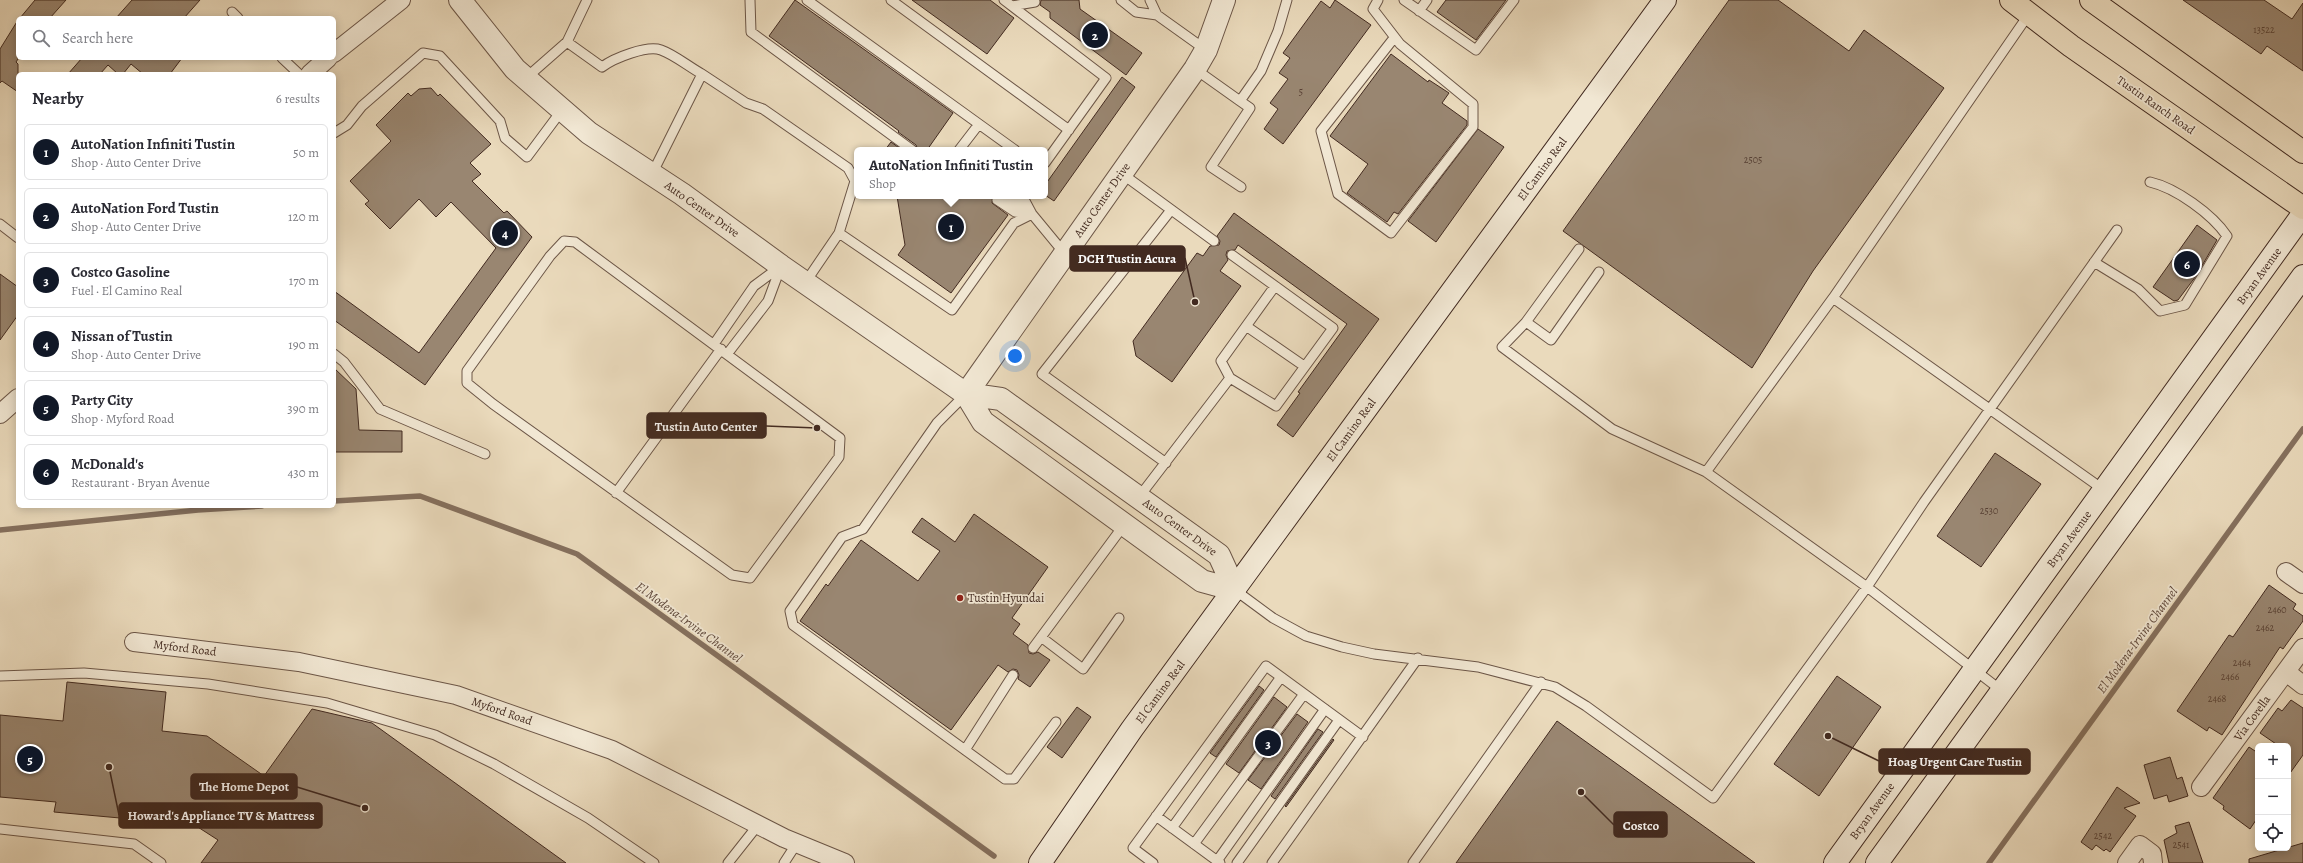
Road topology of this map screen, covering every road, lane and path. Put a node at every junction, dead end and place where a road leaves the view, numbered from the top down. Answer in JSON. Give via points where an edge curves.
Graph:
{"nodes":[{"id":1,"x":400,"y":0,"type":"edge"},
{"id":2,"x":460,"y":0,"type":"edge"},
{"id":3,"x":587,"y":0,"type":"edge"},
{"id":4,"x":750,"y":0,"type":"edge"},
{"id":5,"x":807,"y":0,"type":"edge"},
{"id":6,"x":891,"y":0,"type":"edge"},
{"id":7,"x":1004,"y":0,"type":"edge"},
{"id":8,"x":1121,"y":0,"type":"edge"},
{"id":9,"x":1150,"y":0,"type":"edge"},
{"id":10,"x":1224,"y":0,"type":"edge"},
{"id":11,"x":1287,"y":0,"type":"edge"},
{"id":12,"x":1378,"y":0,"type":"edge"},
{"id":13,"x":1404,"y":0,"type":"edge"},
{"id":14,"x":1427,"y":0,"type":"edge"},
{"id":15,"x":1514,"y":0,"type":"edge"},
{"id":16,"x":1665,"y":0,"type":"edge"},
{"id":17,"x":2011,"y":0,"type":"edge"},
{"id":18,"x":2091,"y":0,"type":"edge"},
{"id":19,"x":1036,"y":2,"type":"dead end"},
{"id":20,"x":1012,"y":6,"type":"junction"},
{"id":21,"x":1419,"y":11,"type":"junction"},
{"id":22,"x":2029,"y":14,"type":"junction"},
{"id":23,"x":1157,"y":15,"type":"junction"},
{"id":24,"x":1394,"y":38,"type":"junction"},
{"id":25,"x":567,"y":42,"type":"junction"},
{"id":26,"x":1206,"y":50,"type":"junction"},
{"id":27,"x":336,"y":51,"type":"edge"},
{"id":28,"x":284,"y":60,"type":"edge"},
{"id":29,"x":326,"y":60,"type":"edge"},
{"id":30,"x":1195,"y":69,"type":"junction"},
{"id":31,"x":297,"y":72,"type":"edge"},
{"id":32,"x":312,"y":72,"type":"edge"},
{"id":33,"x":702,"y":74,"type":"junction"},
{"id":34,"x":526,"y":78,"type":"junction"},
{"id":35,"x":1240,"y":101,"type":"junction"},
{"id":36,"x":562,"y":110,"type":"junction"},
{"id":37,"x":979,"y":124,"type":"junction"},
{"id":38,"x":1069,"y":130,"type":"junction"},
{"id":39,"x":336,"y":132,"type":"edge"},
{"id":40,"x":908,"y":147,"type":"edge"},
{"id":41,"x":961,"y":147,"type":"edge"},
{"id":42,"x":1011,"y":147,"type":"edge"},
{"id":43,"x":2303,"y":152,"type":"edge"},
{"id":44,"x":1048,"y":158,"type":"edge"},
{"id":45,"x":1121,"y":173,"type":"junction"},
{"id":46,"x":652,"y":174,"type":"junction"},
{"id":47,"x":854,"y":180,"type":"edge"},
{"id":48,"x":2150,"y":182,"type":"dead end"},
{"id":49,"x":854,"y":185,"type":"edge"},
{"id":50,"x":1241,"y":187,"type":"dead end"},
{"id":51,"x":1003,"y":199,"type":"edge"},
{"id":52,"x":1024,"y":199,"type":"edge"},
{"id":53,"x":2303,"y":208,"type":"edge"},
{"id":54,"x":1171,"y":210,"type":"junction"},
{"id":55,"x":1032,"y":214,"type":"junction"},
{"id":56,"x":2303,"y":214,"type":"edge"},
{"id":57,"x":0,"y":224,"type":"edge"},
{"id":58,"x":2116,"y":230,"type":"dead end"},
{"id":59,"x":839,"y":233,"type":"junction"},
{"id":60,"x":16,"y":236,"type":"edge"},
{"id":61,"x":1214,"y":241,"type":"dead end"},
{"id":62,"x":1579,"y":249,"type":"dead end"},
{"id":63,"x":1064,"y":254,"type":"junction"},
{"id":64,"x":1232,"y":255,"type":"dead end"},
{"id":65,"x":2094,"y":262,"type":"junction"},
{"id":66,"x":781,"y":266,"type":"junction"},
{"id":67,"x":1599,"y":272,"type":"dead end"},
{"id":68,"x":2303,"y":276,"type":"edge"},
{"id":69,"x":805,"y":283,"type":"junction"},
{"id":70,"x":1275,"y":286,"type":"junction"},
{"id":71,"x":1833,"y":298,"type":"junction"},
{"id":72,"x":1526,"y":322,"type":"junction"},
{"id":73,"x":1246,"y":326,"type":"junction"},
{"id":74,"x":721,"y":349,"type":"junction"},
{"id":75,"x":336,"y":356,"type":"edge"},
{"id":76,"x":1304,"y":366,"type":"junction"},
{"id":77,"x":1230,"y":378,"type":"junction"},
{"id":78,"x":966,"y":394,"type":"junction"},
{"id":79,"x":16,"y":400,"type":"edge"},
{"id":80,"x":1990,"y":409,"type":"junction"},
{"id":81,"x":0,"y":414,"type":"edge"},
{"id":82,"x":485,"y":454,"type":"dead end"},
{"id":83,"x":1166,"y":463,"type":"junction"},
{"id":84,"x":1706,"y":472,"type":"junction"},
{"id":85,"x":2104,"y":490,"type":"junction"},
{"id":86,"x":616,"y":493,"type":"junction"},
{"id":87,"x":1139,"y":497,"type":"junction"},
{"id":88,"x":1124,"y":525,"type":"junction"},
{"id":89,"x":2286,"y":572,"type":"dead end"},
{"id":90,"x":2303,"y":584,"type":"edge"},
{"id":91,"x":1867,"y":587,"type":"junction"},
{"id":92,"x":1235,"y":590,"type":"junction"},
{"id":93,"x":1119,"y":618,"type":"dead end"},
{"id":94,"x":1040,"y":637,"type":"junction"},
{"id":95,"x":134,"y":642,"type":"dead end"},
{"id":96,"x":1033,"y":648,"type":"dead end"},
{"id":97,"x":2303,"y":648,"type":"edge"},
{"id":98,"x":1418,"y":658,"type":"junction"},
{"id":99,"x":1974,"y":670,"type":"junction"},
{"id":100,"x":2286,"y":672,"type":"junction"},
{"id":101,"x":1013,"y":675,"type":"dead end"},
{"id":102,"x":0,"y":676,"type":"edge"},
{"id":103,"x":1281,"y":677,"type":"junction"},
{"id":104,"x":1541,"y":682,"type":"junction"},
{"id":105,"x":2303,"y":684,"type":"edge"},
{"id":106,"x":2002,"y":691,"type":"junction"},
{"id":107,"x":1304,"y":694,"type":"junction"},
{"id":108,"x":1325,"y":709,"type":"junction"},
{"id":109,"x":1339,"y":720,"type":"junction"},
{"id":110,"x":1056,"y":722,"type":"dead end"},
{"id":111,"x":1363,"y":737,"type":"junction"},
{"id":112,"x":964,"y":750,"type":"junction"},
{"id":113,"x":2202,"y":787,"type":"dead end"},
{"id":114,"x":1156,"y":816,"type":"junction"},
{"id":115,"x":758,"y":825,"type":"junction"},
{"id":116,"x":1172,"y":828,"type":"junction"},
{"id":117,"x":0,"y":829,"type":"edge"},
{"id":118,"x":797,"y":843,"type":"junction"},
{"id":119,"x":1194,"y":844,"type":"junction"},
{"id":120,"x":1043,"y":858,"type":"edge"},
{"id":121,"x":1219,"y":862,"type":"edge"},
{"id":122,"x":160,"y":863,"type":"edge"},
{"id":123,"x":654,"y":863,"type":"edge"},
{"id":124,"x":728,"y":863,"type":"edge"},
{"id":125,"x":784,"y":863,"type":"edge"},
{"id":126,"x":845,"y":863,"type":"edge"},
{"id":127,"x":1153,"y":863,"type":"edge"},
{"id":128,"x":1237,"y":863,"type":"edge"},
{"id":129,"x":1272,"y":863,"type":"edge"},
{"id":130,"x":1413,"y":863,"type":"edge"},
{"id":131,"x":1835,"y":863,"type":"edge"},
{"id":132,"x":1876,"y":863,"type":"edge"},
{"id":133,"x":2127,"y":863,"type":"edge"},
{"id":134,"x":2153,"y":863,"type":"edge"}],
"edges":[{"from":1,"to":27,"type":"street"},
{"from":2,"to":34,"type":"main road","name":"Auto Center Drive","via":[[515,69]]},
{"from":3,"to":25,"type":"lane"},
{"from":4,"to":40,"type":"lane","via":[[751,32]]},
{"from":5,"to":37,"type":"lane"},
{"from":6,"to":38,"type":"lane"},
{"from":7,"to":20,"type":"lane"},
{"from":8,"to":23,"type":"lane","via":[[1136,12]]},
{"from":9,"to":23,"type":"lane"},
{"from":10,"to":26,"type":"main road","name":"Auto Center Drive"},
{"from":11,"to":35,"type":"lane","via":[[1278,31],[1261,71]]},
{"from":12,"to":24,"type":"lane","via":[[1373,9]]},
{"from":13,"to":21,"type":"lane"},
{"from":14,"to":21,"type":"lane"},
{"from":15,"to":21,"type":"lane","via":[[1476,50]]},
{"from":16,"to":92,"type":"main road","name":"El Camino Real"},
{"from":17,"to":22,"type":"main road","name":"Tustin Ranch Road"},
{"from":18,"to":43,"type":"main road"},
{"from":19,"to":20,"type":"lane"},
{"from":20,"to":38,"type":"lane","via":[[1106,78]]},
{"from":22,"to":53,"type":"main road","name":"Tustin Ranch Road"},
{"from":22,"to":71,"type":"lane"},
{"from":23,"to":26,"type":"lane"},
{"from":24,"to":24,"type":"lane","via":[[1321,131],[1338,194],[1391,233],[1473,126],[1472,104]]},
{"from":25,"to":33,"type":"lane","via":[[602,67],[614,58],[661,50]]},
{"from":25,"to":34,"type":"lane"},
{"from":26,"to":30,"type":"main road","name":"Auto Center Drive"},
{"from":28,"to":31,"type":"lane"},
{"from":29,"to":32,"type":"street"},
{"from":30,"to":35,"type":"lane"},
{"from":30,"to":45,"type":"main road","name":"Auto Center Drive"},
{"from":33,"to":46,"type":"lane"},
{"from":33,"to":47,"type":"lane","via":[[746,104],[762,109],[848,168]]},
{"from":34,"to":36,"type":"main road","name":"Auto Center Drive"},
{"from":35,"to":50,"type":"lane","via":[[1250,108],[1211,167]]},
{"from":36,"to":39,"type":"lane","via":[[527,157],[505,138],[500,121],[440,56],[423,53],[362,106],[347,125]]},
{"from":36,"to":46,"type":"main road","name":"Auto Center Drive","via":[[589,133]]},
{"from":37,"to":41,"type":"lane"},
{"from":37,"to":42,"type":"lane"},
{"from":38,"to":44,"type":"lane"},
{"from":45,"to":54,"type":"lane"},
{"from":45,"to":63,"type":"main road","name":"Auto Center Drive"},
{"from":46,"to":66,"type":"main road","name":"Auto Center Drive"},
{"from":48,"to":65,"type":"lane","via":[[2165,186],[2218,222],[2227,236],[2185,305],[2160,310],[2138,289]]},
{"from":49,"to":59,"type":"lane"},
{"from":51,"to":55,"type":"lane"},
{"from":52,"to":55,"type":"lane"},
{"from":54,"to":61,"type":"lane"},
{"from":54,"to":83,"type":"lane","via":[[1042,374]]},
{"from":55,"to":59,"type":"lane","via":[[1014,223],[952,310]]},
{"from":55,"to":63,"type":"lane"},
{"from":56,"to":85,"type":"main road","name":"Bryan Avenue"},
{"from":57,"to":60,"type":"lane"},
{"from":58,"to":65,"type":"lane"},
{"from":59,"to":69,"type":"lane"},
{"from":62,"to":72,"type":"lane"},
{"from":63,"to":78,"type":"main road","name":"Auto Center Drive"},
{"from":64,"to":70,"type":"lane"},
{"from":65,"to":80,"type":"lane"},
{"from":66,"to":69,"type":"main road","name":"Auto Center Drive"},
{"from":66,"to":74,"type":"lane","via":[[768,301]]},
{"from":66,"to":74,"type":"lane","via":[[754,286]]},
{"from":67,"to":72,"type":"lane","via":[[1551,340]]},
{"from":68,"to":106,"type":"main road"},
{"from":69,"to":78,"type":"main road","name":"Auto Center Drive"},
{"from":70,"to":73,"type":"lane"},
{"from":70,"to":76,"type":"lane","via":[[1333,328]]},
{"from":71,"to":80,"type":"lane"},
{"from":71,"to":84,"type":"lane"},
{"from":72,"to":84,"type":"lane","via":[[1502,347],[1612,429]]},
{"from":73,"to":76,"type":"lane"},
{"from":73,"to":77,"type":"lane","via":[[1221,361]]},
{"from":74,"to":86,"type":"lane"},
{"from":74,"to":86,"type":"lane","via":[[840,438],[839,457],[750,578],[732,575]]},
{"from":74,"to":86,"type":"lane","via":[[575,242],[564,241],[550,256],[467,371],[467,384]]},
{"from":75,"to":82,"type":"lane","via":[[344,362],[380,409]]},
{"from":76,"to":77,"type":"lane","via":[[1276,406]]},
{"from":77,"to":83,"type":"lane"},
{"from":78,"to":87,"type":"main road","name":"Auto Center Drive","via":[[1001,399]]},
{"from":78,"to":88,"type":"main road","name":"Auto Center Drive","via":[[983,422]]},
{"from":78,"to":112,"type":"lane","via":[[937,423],[862,529],[842,537],[790,611],[794,625]]},
{"from":79,"to":81,"type":"street"},
{"from":80,"to":85,"type":"lane"},
{"from":80,"to":91,"type":"lane"},
{"from":83,"to":87,"type":"lane"},
{"from":84,"to":91,"type":"lane"},
{"from":85,"to":99,"type":"main road","name":"Bryan Avenue"},
{"from":87,"to":92,"type":"main road","name":"Auto Center Drive","via":[[1219,555]]},
{"from":88,"to":92,"type":"main road","name":"Auto Center Drive","via":[[1202,581]]},
{"from":88,"to":94,"type":"lane"},
{"from":89,"to":90,"type":"street"},
{"from":91,"to":99,"type":"lane"},
{"from":91,"to":104,"type":"lane","via":[[1713,798],[1586,706],[1565,692]]},
{"from":92,"to":98,"type":"lane","via":[[1273,618],[1306,636],[1374,654]]},
{"from":92,"to":120,"type":"main road","name":"El Camino Real","via":[[1083,798]]},
{"from":93,"to":94,"type":"lane","via":[[1083,669]]},
{"from":94,"to":96,"type":"lane"},
{"from":95,"to":115,"type":"street","name":"Myford Road","via":[[298,662],[456,696],[612,750]]},
{"from":97,"to":100,"type":"street","name":"Via Corella"},
{"from":98,"to":104,"type":"lane","via":[[1478,667]]},
{"from":98,"to":111,"type":"lane"},
{"from":99,"to":106,"type":"lane"},
{"from":99,"to":131,"type":"main road","name":"Bryan Avenue"},
{"from":100,"to":105,"type":"street"},
{"from":100,"to":113,"type":"street","name":"Via Corella"},
{"from":101,"to":112,"type":"lane"},
{"from":102,"to":123,"type":"lane","via":[[84,673],[208,684],[327,703],[435,735],[494,764],[588,818]]},
{"from":103,"to":107,"type":"lane"},
{"from":103,"to":114,"type":"lane","via":[[1266,666]]},
{"from":103,"to":116,"type":"lane"},
{"from":104,"to":130,"type":"lane"},
{"from":106,"to":132,"type":"main road"},
{"from":107,"to":108,"type":"lane"},
{"from":107,"to":119,"type":"lane"},
{"from":108,"to":109,"type":"lane"},
{"from":108,"to":121,"type":"lane"},
{"from":109,"to":111,"type":"lane"},
{"from":109,"to":128,"type":"lane"},
{"from":110,"to":112,"type":"lane","via":[[1014,778],[1005,779]]},
{"from":111,"to":129,"type":"lane"},
{"from":114,"to":116,"type":"lane"},
{"from":114,"to":127,"type":"lane","via":[[1133,848]]},
{"from":115,"to":118,"type":"street","name":"Myford Road"},
{"from":115,"to":124,"type":"lane"},
{"from":116,"to":119,"type":"lane"},
{"from":117,"to":122,"type":"lane","via":[[134,844]]},
{"from":118,"to":125,"type":"lane"},
{"from":118,"to":126,"type":"street","name":"Myford Road"},
{"from":119,"to":121,"type":"lane"},
{"from":133,"to":134,"type":"street","via":[[2140,846],[2152,854]]}]}
